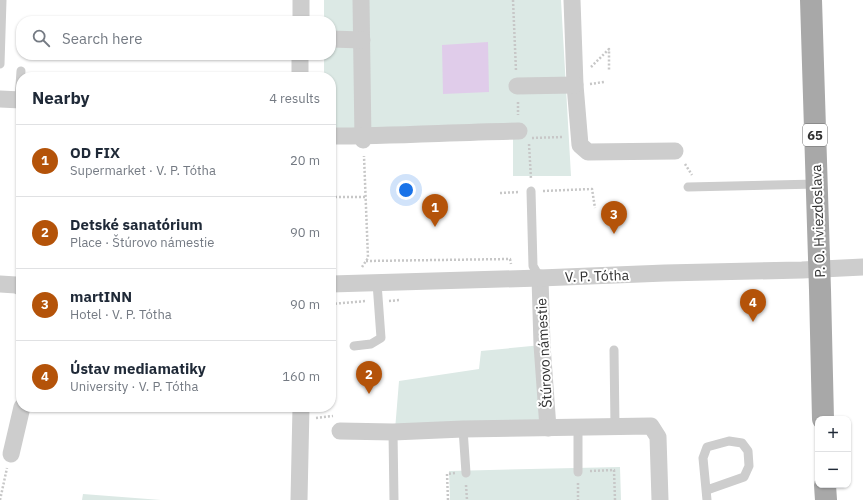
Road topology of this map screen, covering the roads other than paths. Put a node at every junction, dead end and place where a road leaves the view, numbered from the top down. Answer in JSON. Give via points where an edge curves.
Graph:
{"nodes":[{"id":1,"x":2,"y":0,"type":"edge"},
{"id":2,"x":301,"y":0,"type":"edge"},
{"id":3,"x":361,"y":0,"type":"edge"},
{"id":4,"x":572,"y":0,"type":"edge"},
{"id":5,"x":811,"y":0,"type":"edge"},
{"id":6,"x":301,"y":16,"type":"edge"},
{"id":7,"x":336,"y":39,"type":"edge"},
{"id":8,"x":362,"y":40,"type":"junction"},
{"id":9,"x":300,"y":60,"type":"edge"},
{"id":10,"x":0,"y":64,"type":"edge"},
{"id":11,"x":300,"y":72,"type":"edge"},
{"id":12,"x":575,"y":85,"type":"junction"},
{"id":13,"x":517,"y":86,"type":"dead end"},
{"id":14,"x":0,"y":99,"type":"edge"},
{"id":15,"x":16,"y":100,"type":"edge"},
{"id":16,"x":519,"y":131,"type":"dead end"},
{"id":17,"x":336,"y":136,"type":"edge"},
{"id":18,"x":363,"y":138,"type":"junction"},
{"id":19,"x":675,"y":151,"type":"road end"},
{"id":20,"x":817,"y":184,"type":"junction"},
{"id":21,"x":688,"y":187,"type":"dead end"},
{"id":22,"x":531,"y":191,"type":"road end"},
{"id":23,"x":863,"y":267,"type":"edge"},
{"id":24,"x":819,"y":269,"type":"junction"},
{"id":25,"x":537,"y":271,"type":"junction"},
{"id":26,"x":378,"y":283,"type":"junction"},
{"id":27,"x":0,"y":284,"type":"edge"},
{"id":28,"x":336,"y":284,"type":"edge"},
{"id":29,"x":16,"y":285,"type":"edge"},
{"id":30,"x":354,"y":346,"type":"dead end"},
{"id":31,"x":614,"y":350,"type":"dead end"},
{"id":32,"x":21,"y":412,"type":"edge"},
{"id":33,"x":301,"y":412,"type":"edge"},
{"id":34,"x":823,"y":416,"type":"edge"},
{"id":35,"x":337,"y":423,"type":"road end"},
{"id":36,"x":615,"y":427,"type":"junction"},
{"id":37,"x":548,"y":428,"type":"junction"},
{"id":38,"x":578,"y":428,"type":"junction"},
{"id":39,"x":463,"y":429,"type":"junction"},
{"id":40,"x":393,"y":432,"type":"junction"},
{"id":41,"x":11,"y":454,"type":"road end"},
{"id":42,"x":578,"y":472,"type":"road end"},
{"id":43,"x":466,"y":473,"type":"road end"},
{"id":44,"x":825,"y":488,"type":"edge"},
{"id":45,"x":707,"y":490,"type":"junction"},
{"id":46,"x":299,"y":500,"type":"edge"},
{"id":47,"x":394,"y":500,"type":"edge"},
{"id":48,"x":660,"y":500,"type":"edge"},
{"id":49,"x":707,"y":500,"type":"edge"},
{"id":50,"x":826,"y":500,"type":"edge"}],
"edges":[{"from":1,"to":10,"type":"lane"},
{"from":2,"to":6,"type":"street"},
{"from":3,"to":8,"type":"street"},
{"from":4,"to":12,"type":"street"},
{"from":5,"to":20,"type":"main road","name":"P. O. Hviezdoslava","number":"65"},
{"from":7,"to":8,"type":"street"},
{"from":8,"to":18,"type":"street"},
{"from":9,"to":11,"type":"street"},
{"from":12,"to":13,"type":"street"},
{"from":12,"to":19,"type":"street","via":[[580,145],[588,152]]},
{"from":14,"to":15,"type":"street"},
{"from":16,"to":18,"type":"street"},
{"from":17,"to":18,"type":"street"},
{"from":20,"to":21,"type":"lane"},
{"from":20,"to":24,"type":"main road","name":"P. O. Hviezdoslava","number":"65"},
{"from":22,"to":25,"type":"lane"},
{"from":23,"to":24,"type":"street","name":"V. P. Tótha"},
{"from":24,"to":25,"type":"street","name":"V. P. Tótha","via":[[665,273]]},
{"from":24,"to":34,"type":"main road","name":"P. O. Hviezdoslava","number":"65"},
{"from":25,"to":26,"type":"street","name":"V. P. Tótha"},
{"from":25,"to":37,"type":"street","name":"Štúrovo námestie"},
{"from":26,"to":28,"type":"street","name":"V. P. Tótha"},
{"from":26,"to":30,"type":"lane","via":[[381,338],[371,344]]},
{"from":27,"to":29,"type":"street"},
{"from":31,"to":36,"type":"lane"},
{"from":32,"to":41,"type":"street"},
{"from":33,"to":46,"type":"street"},
{"from":35,"to":40,"type":"street","name":"Štúrovo námestie"},
{"from":36,"to":38,"type":"street","name":"Štúrovo námestie"},
{"from":36,"to":48,"type":"street","name":"Štúrovo námestie","via":[[651,426],[658,437]]},
{"from":37,"to":38,"type":"street","name":"Štúrovo námestie"},
{"from":37,"to":39,"type":"street","name":"Štúrovo námestie"},
{"from":38,"to":42,"type":"lane"},
{"from":39,"to":40,"type":"street","name":"Štúrovo námestie"},
{"from":39,"to":43,"type":"lane"},
{"from":40,"to":47,"type":"lane"},
{"from":44,"to":50,"type":"main road"},
{"from":45,"to":45,"type":"lane","via":[[744,476],[749,466],[748,451],[742,443],[729,441],[707,447],[703,458]]},
{"from":45,"to":49,"type":"lane"}]}
